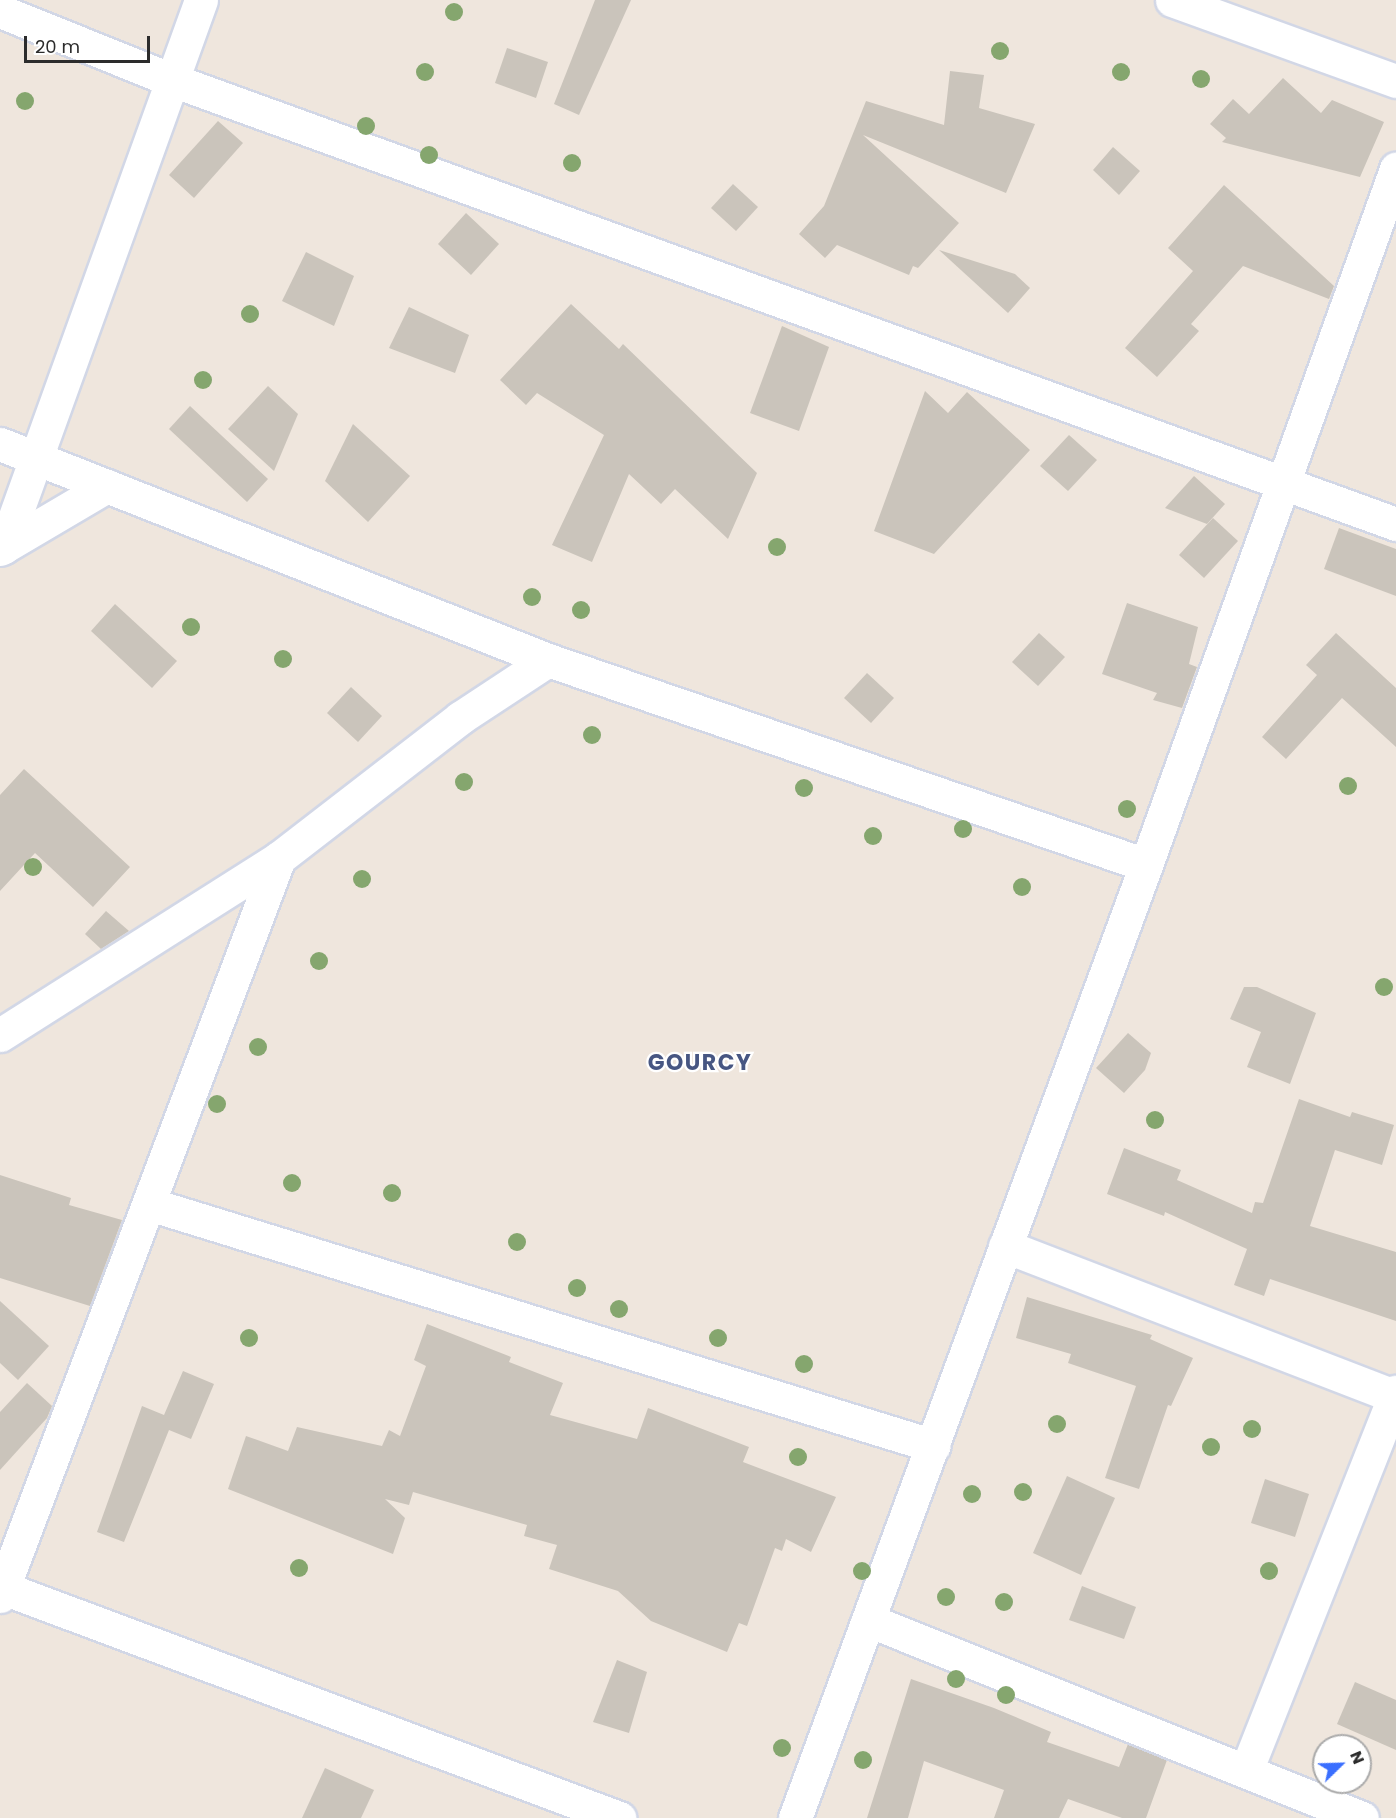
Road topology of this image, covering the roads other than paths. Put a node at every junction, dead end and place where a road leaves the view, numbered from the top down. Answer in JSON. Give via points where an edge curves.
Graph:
{"nodes":[{"id":1,"x":201,"y":0,"type":"edge"},
{"id":2,"x":1172,"y":0,"type":"edge"},
{"id":3,"x":0,"y":11,"type":"edge"},
{"id":4,"x":172,"y":80,"type":"junction"},
{"id":5,"x":1396,"y":81,"type":"edge"},
{"id":6,"x":1396,"y":169,"type":"edge"},
{"id":7,"x":0,"y":444,"type":"edge"},
{"id":8,"x":36,"y":458,"type":"junction"},
{"id":9,"x":1283,"y":483,"type":"junction"},
{"id":10,"x":107,"y":486,"type":"junction"},
{"id":11,"x":1396,"y":524,"type":"edge"},
{"id":12,"x":2,"y":548,"type":"edge"},
{"id":13,"x":548,"y":660,"type":"junction"},
{"id":14,"x":279,"y":858,"type":"junction"},
{"id":15,"x":1146,"y":865,"type":"junction"},
{"id":16,"x":0,"y":1035,"type":"edge"},
{"id":17,"x":148,"y":1204,"type":"junction"},
{"id":18,"x":1005,"y":1246,"type":"junction"},
{"id":19,"x":1396,"y":1395,"type":"edge"},
{"id":20,"x":934,"y":1446,"type":"junction"},
{"id":21,"x":1,"y":1592,"type":"edge"},
{"id":22,"x":868,"y":1620,"type":"junction"},
{"id":23,"x":1246,"y":1771,"type":"junction"},
{"id":24,"x":619,"y":1818,"type":"edge"},
{"id":25,"x":795,"y":1818,"type":"edge"},
{"id":26,"x":1362,"y":1818,"type":"edge"}],
"edges":[{"from":1,"to":4,"type":"street"},
{"from":2,"to":5,"type":"street"},
{"from":3,"to":4,"type":"street"},
{"from":4,"to":8,"type":"street"},
{"from":4,"to":9,"type":"street"},
{"from":6,"to":9,"type":"street"},
{"from":7,"to":8,"type":"street"},
{"from":8,"to":10,"type":"street"},
{"from":8,"to":12,"type":"street"},
{"from":9,"to":11,"type":"street"},
{"from":9,"to":15,"type":"street"},
{"from":10,"to":12,"type":"street"},
{"from":10,"to":13,"type":"street"},
{"from":13,"to":14,"type":"street","via":[[460,718]]},
{"from":13,"to":15,"type":"street"},
{"from":14,"to":16,"type":"street"},
{"from":14,"to":17,"type":"street"},
{"from":15,"to":18,"type":"street"},
{"from":17,"to":20,"type":"street"},
{"from":17,"to":21,"type":"street"},
{"from":18,"to":19,"type":"street"},
{"from":18,"to":20,"type":"street"},
{"from":19,"to":23,"type":"street"},
{"from":20,"to":22,"type":"street"},
{"from":21,"to":24,"type":"street"},
{"from":22,"to":23,"type":"street"},
{"from":22,"to":25,"type":"street"},
{"from":23,"to":26,"type":"street"}]}
